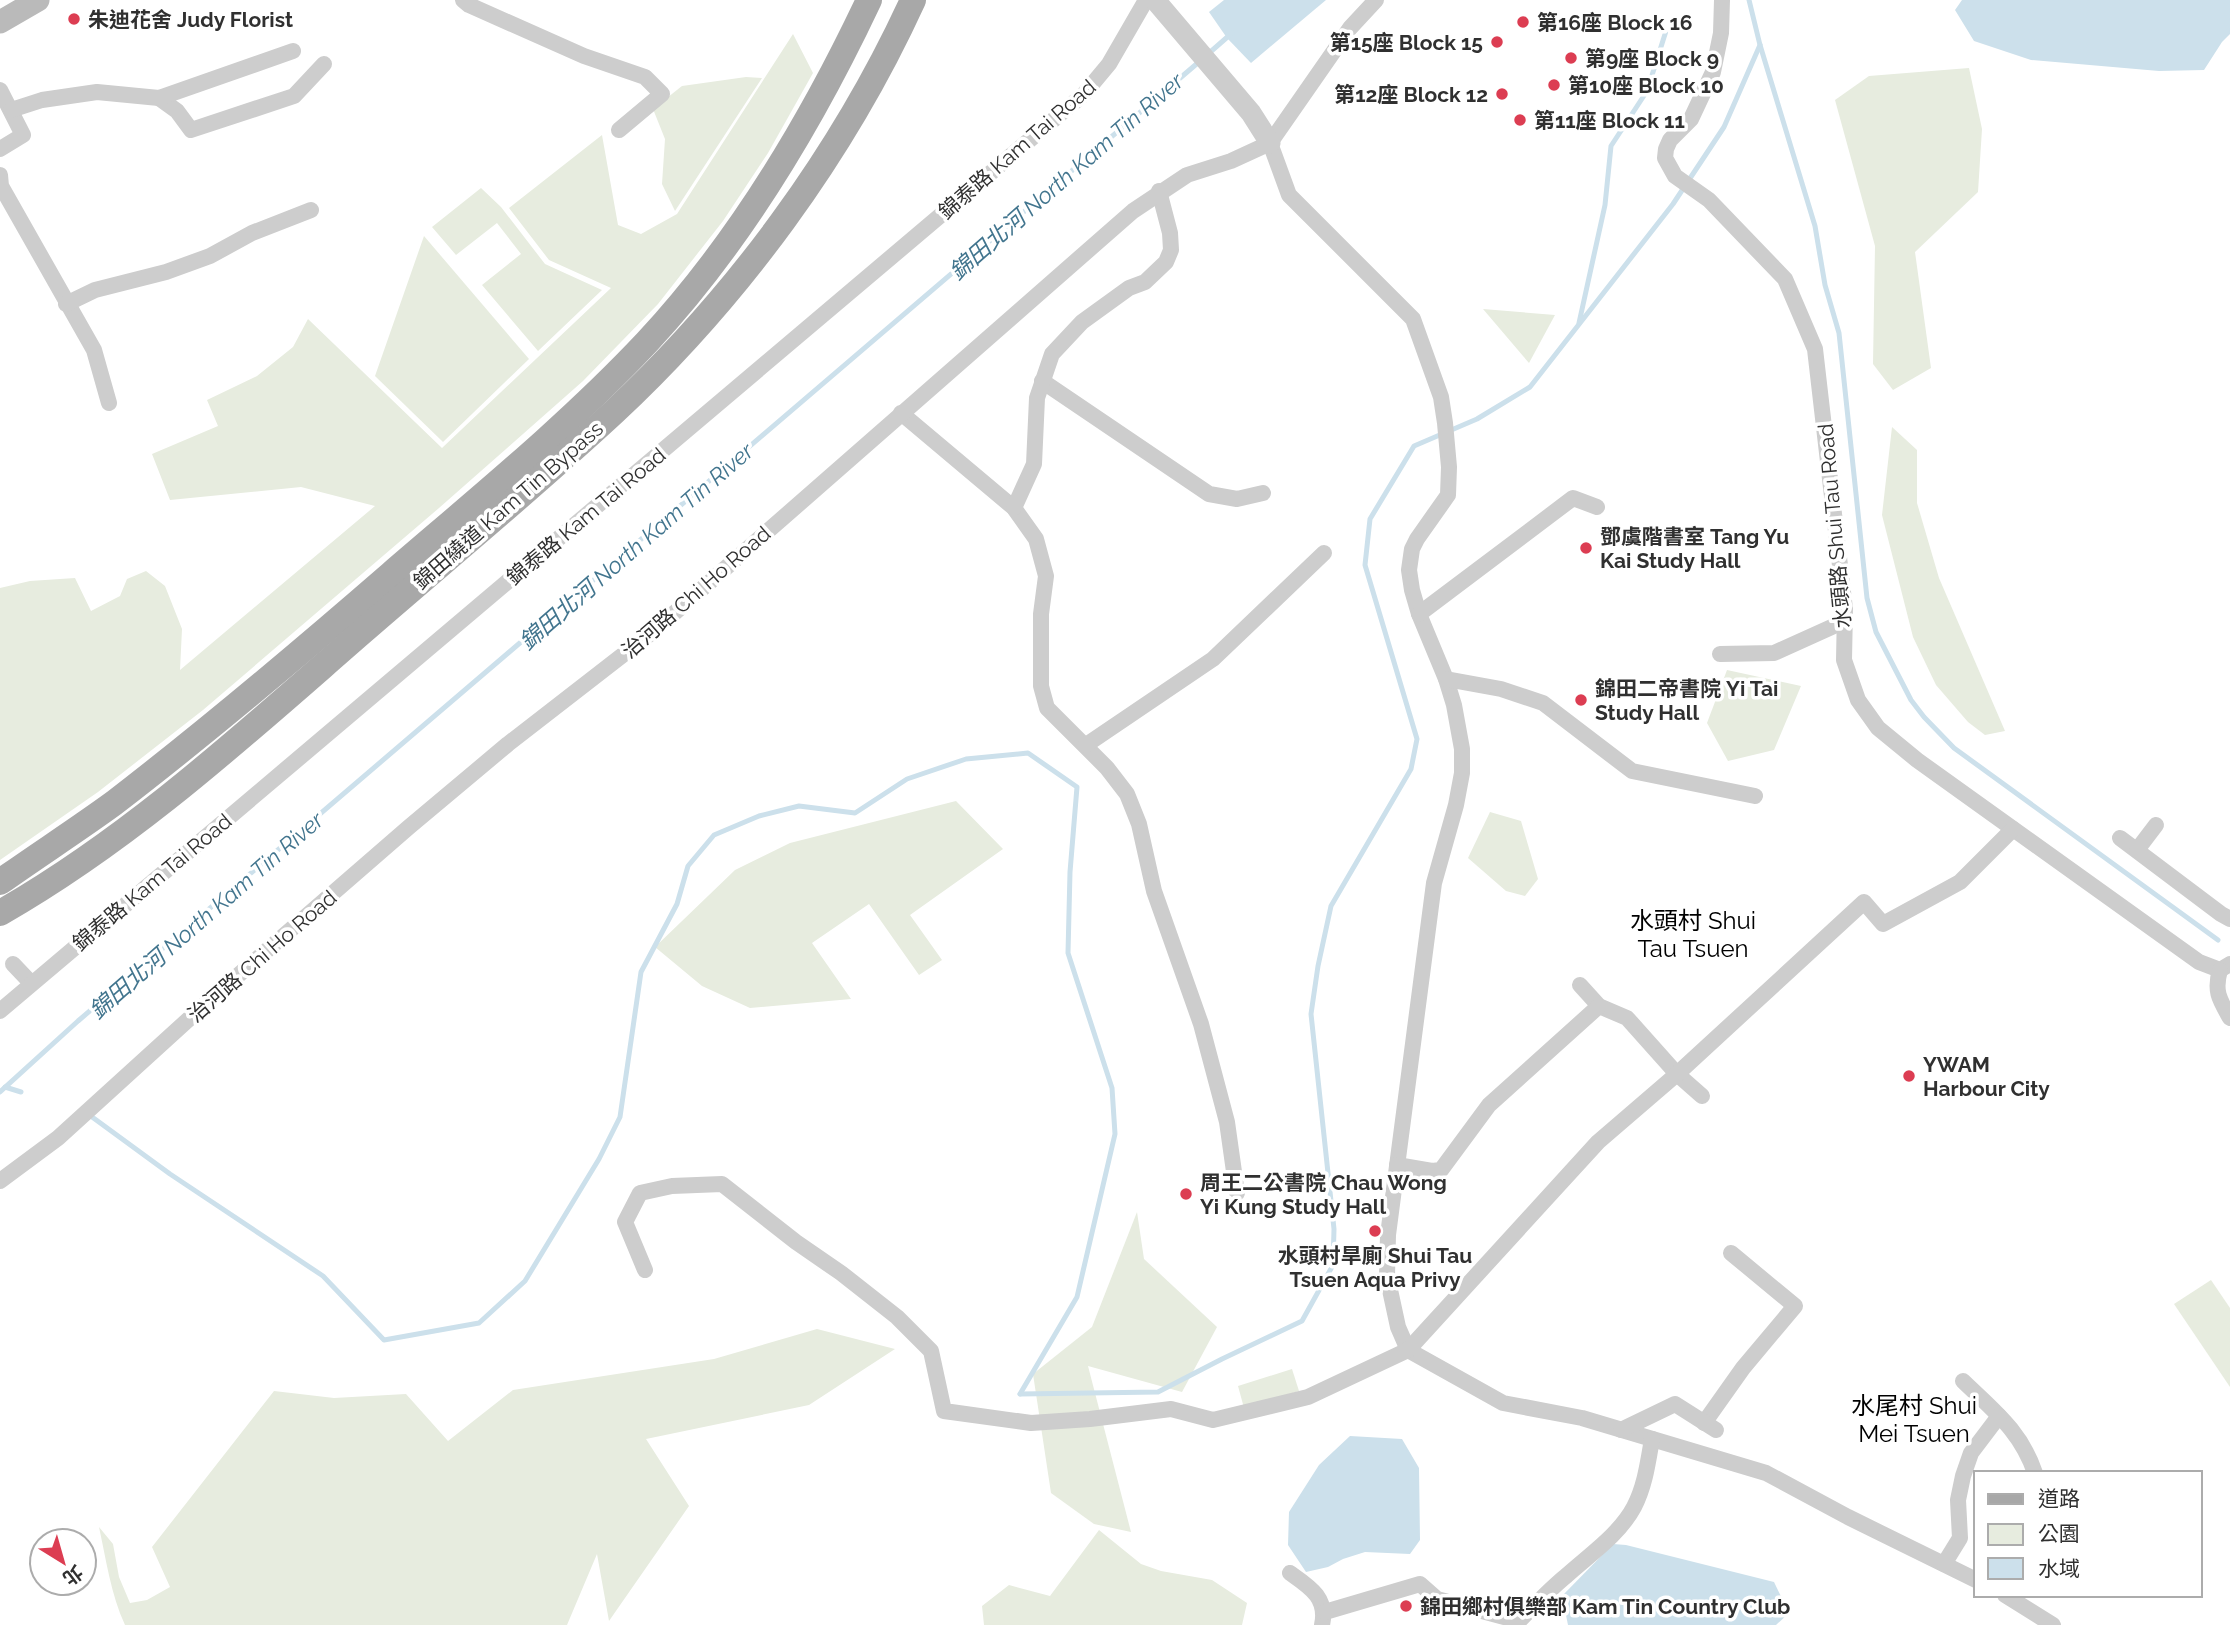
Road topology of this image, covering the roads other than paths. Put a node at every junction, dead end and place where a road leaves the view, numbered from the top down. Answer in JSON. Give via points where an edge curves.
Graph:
{"nodes":[{"id":1,"x":38,"y":0,"type":"edge"},
{"id":2,"x":463,"y":0,"type":"edge"},
{"id":3,"x":869,"y":0,"type":"edge"},
{"id":4,"x":913,"y":0,"type":"edge"},
{"id":5,"x":1146,"y":0,"type":"edge"},
{"id":6,"x":1155,"y":0,"type":"edge"},
{"id":7,"x":1376,"y":0,"type":"edge"},
{"id":8,"x":1722,"y":0,"type":"edge"},
{"id":9,"x":0,"y":22,"type":"edge"},
{"id":10,"x":293,"y":51,"type":"dead end"},
{"id":11,"x":324,"y":64,"type":"dead end"},
{"id":12,"x":0,"y":90,"type":"edge"},
{"id":13,"x":159,"y":97,"type":"junction"},
{"id":14,"x":11,"y":110,"type":"junction"},
{"id":15,"x":619,"y":130,"type":"dead end"},
{"id":16,"x":1270,"y":143,"type":"junction"},
{"id":17,"x":0,"y":149,"type":"edge"},
{"id":18,"x":0,"y":175,"type":"edge"},
{"id":19,"x":1159,"y":191,"type":"junction"},
{"id":20,"x":311,"y":210,"type":"dead end"},
{"id":21,"x":66,"y":304,"type":"junction"},
{"id":22,"x":1042,"y":381,"type":"junction"},
{"id":23,"x":109,"y":403,"type":"dead end"},
{"id":24,"x":901,"y":413,"type":"junction"},
{"id":25,"x":1263,"y":493,"type":"dead end"},
{"id":26,"x":1597,"y":507,"type":"dead end"},
{"id":27,"x":1014,"y":508,"type":"junction"},
{"id":28,"x":1324,"y":553,"type":"dead end"},
{"id":29,"x":1419,"y":614,"type":"junction"},
{"id":30,"x":1844,"y":621,"type":"junction"},
{"id":31,"x":1720,"y":654,"type":"dead end"},
{"id":32,"x":1446,"y":678,"type":"junction"},
{"id":33,"x":1086,"y":745,"type":"junction"},
{"id":34,"x":1755,"y":796,"type":"dead end"},
{"id":35,"x":2156,"y":825,"type":"dead end"},
{"id":36,"x":2013,"y":829,"type":"junction"},
{"id":37,"x":2120,"y":838,"type":"dead end"},
{"id":38,"x":2137,"y":850,"type":"junction"},
{"id":39,"x":0,"y":882,"type":"edge"},
{"id":40,"x":0,"y":913,"type":"edge"},
{"id":41,"x":2230,"y":919,"type":"edge"},
{"id":42,"x":13,"y":964,"type":"dead end"},
{"id":43,"x":2225,"y":967,"type":"edge"},
{"id":44,"x":31,"y":983,"type":"junction"},
{"id":45,"x":1580,"y":985,"type":"dead end"},
{"id":46,"x":1599,"y":1006,"type":"junction"},
{"id":47,"x":0,"y":1011,"type":"edge"},
{"id":48,"x":2230,"y":1018,"type":"edge"},
{"id":49,"x":1677,"y":1073,"type":"junction"},
{"id":50,"x":1702,"y":1096,"type":"dead end"},
{"id":51,"x":1397,"y":1165,"type":"junction"},
{"id":52,"x":0,"y":1181,"type":"edge"},
{"id":53,"x":1237,"y":1193,"type":"dead end"},
{"id":54,"x":1731,"y":1253,"type":"dead end"},
{"id":55,"x":645,"y":1270,"type":"dead end"},
{"id":56,"x":1408,"y":1350,"type":"junction"},
{"id":57,"x":1963,"y":1381,"type":"dead end"},
{"id":58,"x":1999,"y":1416,"type":"junction"},
{"id":59,"x":1621,"y":1430,"type":"junction"},
{"id":60,"x":1652,"y":1439,"type":"junction"},
{"id":61,"x":2034,"y":1471,"type":"edge"},
{"id":62,"x":1944,"y":1564,"type":"junction"},
{"id":63,"x":1290,"y":1573,"type":"dead end"},
{"id":64,"x":1974,"y":1579,"type":"edge"},
{"id":65,"x":2008,"y":1597,"type":"edge"},
{"id":66,"x":1323,"y":1619,"type":"edge"},
{"id":67,"x":2034,"y":1620,"type":"edge"},
{"id":68,"x":2053,"y":1625,"type":"edge"}],
"edges":[{"from":1,"to":9,"type":"main road"},
{"from":2,"to":15,"type":"street","via":[[584,55],[645,77],[662,94]]},
{"from":3,"to":39,"type":"main road","name":"錦田繞道 Kam Tin Bypass","via":[[788,153],[734,236],[648,340],[593,396],[212,726],[111,805]]},
{"from":4,"to":40,"type":"main road","name":"錦田繞道 Kam Tin Bypass","via":[[873,81],[800,198],[675,350],[615,410],[158,805]]},
{"from":5,"to":44,"type":"street","name":"錦泰路 Kam Tai Road","via":[[1109,64],[1084,94]]},
{"from":6,"to":16,"type":"street","via":[[1251,113]]},
{"from":7,"to":16,"type":"street","via":[[1350,28]]},
{"from":8,"to":30,"type":"street","name":"水頭路 Shui Tau Road","via":[[1713,72],[1691,119],[1670,140],[1665,158],[1675,176],[1709,200],[1785,279],[1815,349]]},
{"from":10,"to":13,"type":"street"},
{"from":11,"to":13,"type":"street","via":[[294,96],[191,130]]},
{"from":12,"to":14,"type":"street"},
{"from":13,"to":14,"type":"street","via":[[97,92]]},
{"from":14,"to":17,"type":"street","via":[[23,135]]},
{"from":16,"to":19,"type":"street","name":"治河路 Chi Ho Road","via":[[1187,175]]},
{"from":16,"to":29,"type":"street","via":[[1289,195],[1413,319],[1441,397],[1448,495],[1417,538],[1410,560]]},
{"from":18,"to":21,"type":"street","via":[[1,186]]},
{"from":19,"to":22,"type":"street","via":[[1170,233],[1166,262],[1145,282],[1082,321],[1052,354]]},
{"from":19,"to":24,"type":"street","name":"治河路 Chi Ho Road"},
{"from":20,"to":21,"type":"street","via":[[252,233],[210,256],[95,290]]},
{"from":21,"to":23,"type":"street","via":[[94,350]]},
{"from":22,"to":25,"type":"street","via":[[1209,494],[1237,499]]},
{"from":22,"to":27,"type":"street","via":[[1034,464]]},
{"from":24,"to":27,"type":"street"},
{"from":24,"to":52,"type":"street","name":"治河路 Chi Ho Road","via":[[655,630],[508,744],[58,1138]]},
{"from":26,"to":29,"type":"street","via":[[1573,498]]},
{"from":27,"to":33,"type":"street","via":[[1036,539],[1046,576],[1041,686],[1048,708]]},
{"from":28,"to":33,"type":"street","via":[[1213,659]]},
{"from":29,"to":32,"type":"street"},
{"from":30,"to":31,"type":"street","via":[[1774,653]]},
{"from":30,"to":36,"type":"street","name":"水頭路 Shui Tau Road","via":[[1844,660],[1858,699],[1878,728]]},
{"from":32,"to":34,"type":"street","via":[[1543,703],[1632,771]]},
{"from":32,"to":51,"type":"street","via":[[1461,738],[1462,773],[1434,883]]},
{"from":33,"to":53,"type":"street","via":[[1127,794],[1139,824],[1154,891],[1201,1024],[1227,1122]]},
{"from":35,"to":38,"type":"street"},
{"from":36,"to":43,"type":"street","name":"水頭路 Shui Tau Road","via":[[2199,962]]},
{"from":36,"to":49,"type":"street","via":[[1960,882],[1883,924],[1864,902]]},
{"from":37,"to":38,"type":"street"},
{"from":38,"to":41,"type":"street"},
{"from":42,"to":44,"type":"street"},
{"from":43,"to":48,"type":"street","via":[[2216,986]]},
{"from":44,"to":47,"type":"street","name":"錦泰路 Kam Tai Road"},
{"from":45,"to":46,"type":"street"},
{"from":46,"to":49,"type":"street","via":[[1627,1018]]},
{"from":46,"to":51,"type":"street","via":[[1489,1105],[1441,1170]]},
{"from":49,"to":50,"type":"street"},
{"from":49,"to":56,"type":"street","via":[[1598,1142]]},
{"from":51,"to":56,"type":"street","via":[[1387,1276]]},
{"from":54,"to":59,"type":"street","via":[[1795,1306],[1744,1368],[1710,1426],[1675,1404]]},
{"from":55,"to":56,"type":"street","via":[[625,1222],[640,1194],[672,1186],[722,1184],[897,1317],[931,1351],[944,1411],[1031,1423],[1171,1409],[1213,1420],[1308,1397]]},
{"from":56,"to":59,"type":"street","via":[[1503,1403]]},
{"from":57,"to":58,"type":"street"},
{"from":58,"to":61,"type":"street","via":[[2025,1447]]},
{"from":58,"to":62,"type":"street","via":[[1971,1453],[1958,1500],[1960,1538]]},
{"from":59,"to":60,"type":"street"},
{"from":60,"to":62,"type":"street","via":[[1766,1473]]},
{"from":60,"to":66,"type":"street","via":[[1643,1484],[1624,1522],[1519,1621],[1437,1599],[1420,1584]]},
{"from":62,"to":64,"type":"street"},
{"from":63,"to":66,"type":"street","via":[[1313,1589]]},
{"from":65,"to":67,"type":"street"},
{"from":67,"to":68,"type":"street"}]}
